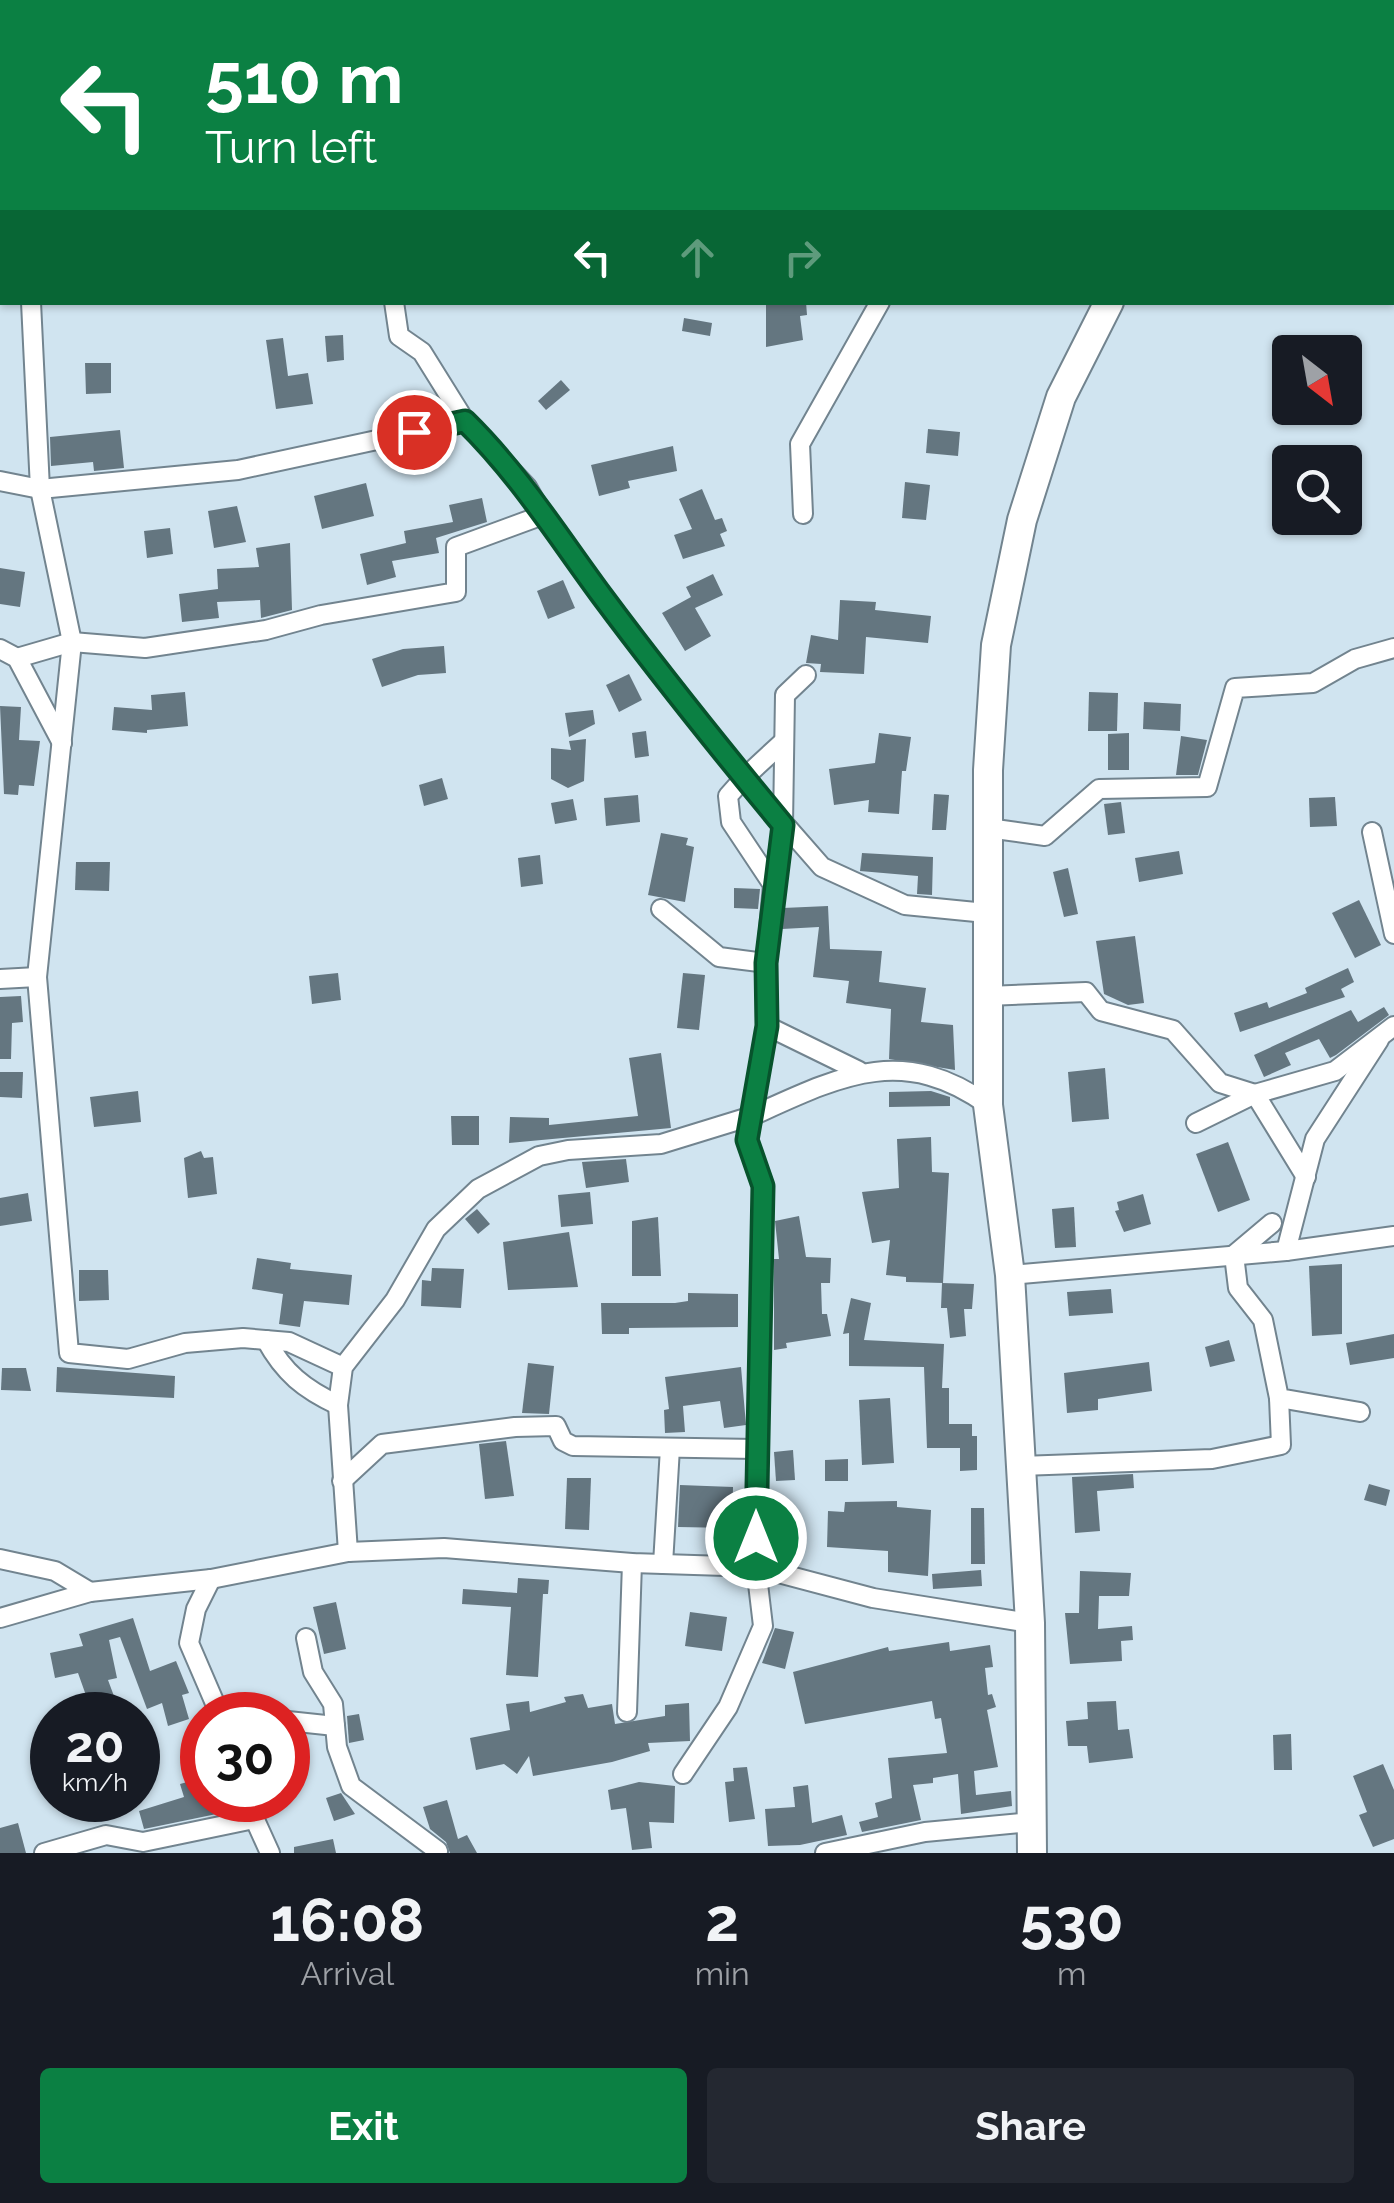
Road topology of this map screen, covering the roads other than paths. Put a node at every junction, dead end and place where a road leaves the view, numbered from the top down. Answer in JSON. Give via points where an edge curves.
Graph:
{"nodes":[{"id":1,"x":395,"y":305,"type":"edge"},
{"id":2,"x":878,"y":305,"type":"edge"},
{"id":3,"x":1107,"y":305,"type":"edge"},
{"id":4,"x":31,"y":312,"type":"edge"},
{"id":5,"x":465,"y":421,"type":"junction"},
{"id":6,"x":0,"y":482,"type":"edge"},
{"id":7,"x":40,"y":489,"type":"junction"},
{"id":8,"x":803,"y":514,"type":"dead end"},
{"id":9,"x":542,"y":516,"type":"junction"},
{"id":10,"x":72,"y":642,"type":"junction"},
{"id":11,"x":1394,"y":648,"type":"edge"},
{"id":12,"x":8,"y":654,"type":"edge"},
{"id":13,"x":806,"y":674,"type":"dead end"},
{"id":14,"x":784,"y":741,"type":"junction"},
{"id":15,"x":62,"y":743,"type":"junction"},
{"id":16,"x":744,"y":778,"type":"junction"},
{"id":17,"x":783,"y":825,"type":"junction"},
{"id":18,"x":988,"y":828,"type":"junction"},
{"id":19,"x":1372,"y":832,"type":"dead end"},
{"id":20,"x":773,"y":884,"type":"junction"},
{"id":21,"x":661,"y":909,"type":"dead end"},
{"id":22,"x":986,"y":912,"type":"junction"},
{"id":23,"x":1394,"y":934,"type":"edge"},
{"id":24,"x":766,"y":963,"type":"junction"},
{"id":25,"x":37,"y":977,"type":"junction"},
{"id":26,"x":0,"y":979,"type":"edge"},
{"id":27,"x":987,"y":996,"type":"junction"},
{"id":28,"x":767,"y":1026,"type":"junction"},
{"id":29,"x":1394,"y":1026,"type":"edge"},
{"id":30,"x":1379,"y":1040,"type":"junction"},
{"id":31,"x":859,"y":1071,"type":"junction"},
{"id":32,"x":1255,"y":1094,"type":"junction"},
{"id":33,"x":988,"y":1105,"type":"junction"},
{"id":34,"x":752,"y":1116,"type":"junction"},
{"id":35,"x":1196,"y":1124,"type":"dead end"},
{"id":36,"x":1306,"y":1178,"type":"junction"},
{"id":37,"x":1272,"y":1223,"type":"dead end"},
{"id":38,"x":1394,"y":1236,"type":"edge"},
{"id":39,"x":1286,"y":1251,"type":"junction"},
{"id":40,"x":1234,"y":1255,"type":"junction"},
{"id":41,"x":1010,"y":1275,"type":"junction"},
{"id":42,"x":266,"y":1340,"type":"junction"},
{"id":43,"x":343,"y":1367,"type":"junction"},
{"id":44,"x":307,"y":1390,"type":"junction"},
{"id":45,"x":1278,"y":1398,"type":"junction"},
{"id":46,"x":338,"y":1404,"type":"junction"},
{"id":47,"x":1360,"y":1412,"type":"dead end"},
{"id":48,"x":670,"y":1448,"type":"junction"},
{"id":49,"x":756,"y":1449,"type":"junction"},
{"id":50,"x":1021,"y":1466,"type":"junction"},
{"id":51,"x":342,"y":1481,"type":"junction"},
{"id":52,"x":348,"y":1552,"type":"junction"},
{"id":53,"x":0,"y":1558,"type":"edge"},
{"id":54,"x":632,"y":1563,"type":"junction"},
{"id":55,"x":663,"y":1564,"type":"junction"},
{"id":56,"x":756,"y":1567,"type":"junction"},
{"id":57,"x":212,"y":1579,"type":"junction"},
{"id":58,"x":90,"y":1592,"type":"junction"},
{"id":59,"x":2,"y":1621,"type":"edge"},
{"id":60,"x":1030,"y":1623,"type":"junction"},
{"id":61,"x":306,"y":1638,"type":"dead end"},
{"id":62,"x":211,"y":1692,"type":"edge"},
{"id":63,"x":627,"y":1712,"type":"dead end"},
{"id":64,"x":310,"y":1723,"type":"edge"},
{"id":65,"x":335,"y":1726,"type":"junction"},
{"id":66,"x":683,"y":1774,"type":"dead end"},
{"id":67,"x":240,"y":1822,"type":"edge"},
{"id":68,"x":255,"y":1822,"type":"edge"},
{"id":69,"x":1032,"y":1822,"type":"junction"},
{"id":70,"x":438,"y":1851,"type":"edge"},
{"id":71,"x":44,"y":1853,"type":"edge"},
{"id":72,"x":270,"y":1853,"type":"edge"},
{"id":73,"x":825,"y":1853,"type":"edge"},
{"id":74,"x":1032,"y":1853,"type":"edge"}],
"edges":[{"from":1,"to":5,"type":"street","via":[[400,336],[422,352]]},
{"from":2,"to":8,"type":"street","via":[[800,444]]},
{"from":3,"to":18,"type":"main road","via":[[1061,397],[1022,520],[996,645]]},
{"from":4,"to":7,"type":"street"},
{"from":5,"to":7,"type":"street","via":[[238,470]]},
{"from":5,"to":9,"type":"street","via":[[514,470]]},
{"from":6,"to":7,"type":"street"},
{"from":7,"to":10,"type":"street"},
{"from":9,"to":10,"type":"street","via":[[456,547],[456,592],[145,648]]},
{"from":9,"to":16,"type":"street"},
{"from":10,"to":12,"type":"street"},
{"from":10,"to":15,"type":"street"},
{"from":11,"to":18,"type":"street","via":[[1354,659],[1313,683],[1235,688],[1206,787],[1099,789],[1044,836]]},
{"from":12,"to":15,"type":"street"},
{"from":13,"to":14,"type":"street","via":[[785,694]]},
{"from":14,"to":16,"type":"street"},
{"from":14,"to":17,"type":"street"},
{"from":15,"to":25,"type":"street"},
{"from":16,"to":17,"type":"street"},
{"from":16,"to":20,"type":"street","via":[[728,796],[731,822]]},
{"from":17,"to":20,"type":"street"},
{"from":17,"to":22,"type":"street","via":[[822,866],[904,905]]},
{"from":18,"to":22,"type":"main road"},
{"from":19,"to":23,"type":"street"},
{"from":20,"to":24,"type":"street"},
{"from":21,"to":24,"type":"street","via":[[719,957]]},
{"from":22,"to":27,"type":"main road"},
{"from":24,"to":28,"type":"street"},
{"from":25,"to":26,"type":"street"},
{"from":25,"to":42,"type":"street","via":[[69,1353],[128,1360],[186,1343]]},
{"from":27,"to":32,"type":"street","via":[[1086,992],[1101,1011],[1173,1030],[1220,1083]]},
{"from":27,"to":33,"type":"main road"},
{"from":28,"to":31,"type":"street"},
{"from":28,"to":34,"type":"street"},
{"from":29,"to":30,"type":"street"},
{"from":30,"to":32,"type":"street","via":[[1335,1072]]},
{"from":30,"to":36,"type":"street","via":[[1315,1139]]},
{"from":31,"to":33,"type":"street","via":[[928,1072]]},
{"from":31,"to":34,"type":"street"},
{"from":32,"to":35,"type":"street"},
{"from":32,"to":36,"type":"street"},
{"from":33,"to":41,"type":"main road"},
{"from":34,"to":43,"type":"street","via":[[661,1144],[568,1150],[506,1171],[436,1229],[395,1300]]},
{"from":34,"to":49,"type":"street","via":[[747,1140],[763,1186]]},
{"from":36,"to":39,"type":"street"},
{"from":37,"to":40,"type":"street"},
{"from":38,"to":39,"type":"street"},
{"from":39,"to":40,"type":"street"},
{"from":40,"to":41,"type":"street"},
{"from":40,"to":45,"type":"street","via":[[1238,1288],[1263,1320]]},
{"from":41,"to":50,"type":"main road"},
{"from":42,"to":43,"type":"street","via":[[289,1342]]},
{"from":42,"to":44,"type":"street","via":[[286,1373]]},
{"from":43,"to":44,"type":"street"},
{"from":43,"to":46,"type":"street"},
{"from":44,"to":46,"type":"street"},
{"from":45,"to":47,"type":"street"},
{"from":45,"to":50,"type":"street","via":[[1280,1445],[1212,1458]]},
{"from":46,"to":51,"type":"street"},
{"from":48,"to":49,"type":"street"},
{"from":48,"to":51,"type":"street","via":[[572,1446],[556,1426],[515,1426],[382,1444]]},
{"from":48,"to":55,"type":"street"},
{"from":49,"to":56,"type":"street"},
{"from":50,"to":60,"type":"main road"},
{"from":51,"to":52,"type":"street"},
{"from":52,"to":54,"type":"street","via":[[444,1548]]},
{"from":52,"to":57,"type":"street"},
{"from":53,"to":58,"type":"street","via":[[55,1571]]},
{"from":54,"to":55,"type":"street"},
{"from":54,"to":63,"type":"street"},
{"from":55,"to":56,"type":"street"},
{"from":56,"to":60,"type":"street","via":[[874,1598]]},
{"from":56,"to":66,"type":"street","via":[[763,1626],[728,1707]]},
{"from":57,"to":58,"type":"street"},
{"from":57,"to":62,"type":"street","via":[[196,1608],[189,1643]]},
{"from":58,"to":59,"type":"street"},
{"from":60,"to":69,"type":"main road"},
{"from":61,"to":65,"type":"street"},
{"from":64,"to":65,"type":"street"},
{"from":65,"to":70,"type":"street","via":[[350,1786]]},
{"from":67,"to":71,"type":"street","via":[[143,1842],[106,1835]]},
{"from":68,"to":72,"type":"street"},
{"from":69,"to":73,"type":"street","via":[[925,1832]]},
{"from":69,"to":74,"type":"main road"}]}
